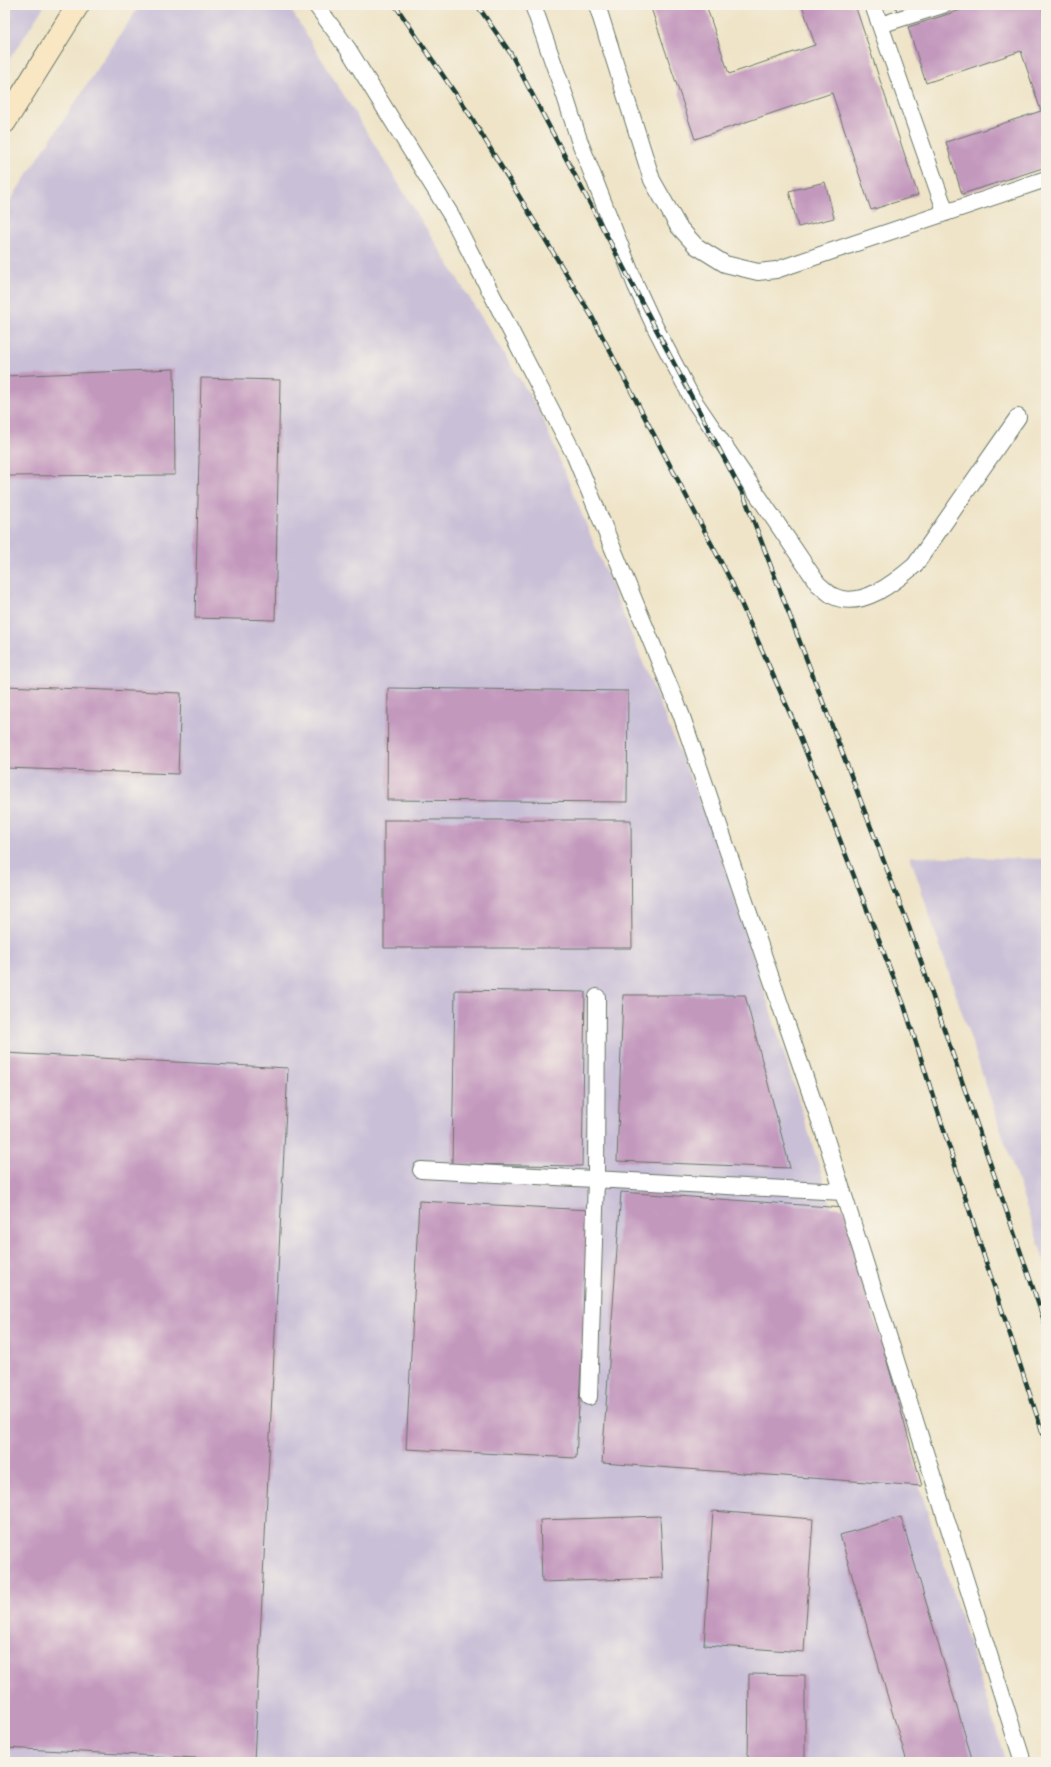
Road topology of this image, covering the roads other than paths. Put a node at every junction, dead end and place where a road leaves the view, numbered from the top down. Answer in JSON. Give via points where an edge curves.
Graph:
{"nodes":[{"id":1,"x":78,"y":5,"type":"edge"},
{"id":2,"x":316,"y":5,"type":"edge"},
{"id":3,"x":533,"y":5,"type":"edge"},
{"id":4,"x":597,"y":5,"type":"edge"},
{"id":5,"x":873,"y":5,"type":"edge"},
{"id":6,"x":944,"y":5,"type":"edge"},
{"id":7,"x":880,"y":26,"type":"junction"},
{"id":8,"x":5,"y":122,"type":"edge"},
{"id":9,"x":1046,"y":179,"type":"edge"},
{"id":10,"x":946,"y":213,"type":"junction"},
{"id":11,"x":1018,"y":417,"type":"dead end"},
{"id":12,"x":597,"y":997,"type":"dead end"},
{"id":13,"x":421,"y":1170,"type":"dead end"},
{"id":14,"x":596,"y":1179,"type":"junction"},
{"id":15,"x":843,"y":1192,"type":"junction"},
{"id":16,"x":589,"y":1397,"type":"dead end"},
{"id":17,"x":1024,"y":1762,"type":"edge"}],
"edges":[{"from":1,"to":8,"type":"street"},
{"from":2,"to":15,"type":"lane","via":[[348,49],[451,215],[574,454],[681,714]]},
{"from":3,"to":11,"type":"lane","via":[[579,140],[636,286],[654,325],[692,398],[818,584],[833,596],[853,600],[874,594],[895,582],[915,565]]},
{"from":4,"to":10,"type":"lane","via":[[652,180],[678,226],[696,246],[726,264],[758,272],[776,270]]},
{"from":5,"to":7,"type":"lane"},
{"from":6,"to":7,"type":"lane"},
{"from":7,"to":10,"type":"lane"},
{"from":9,"to":10,"type":"lane"},
{"from":12,"to":14,"type":"lane"},
{"from":13,"to":14,"type":"lane"},
{"from":14,"to":15,"type":"lane"},
{"from":14,"to":16,"type":"lane"},
{"from":15,"to":17,"type":"lane"}]}
